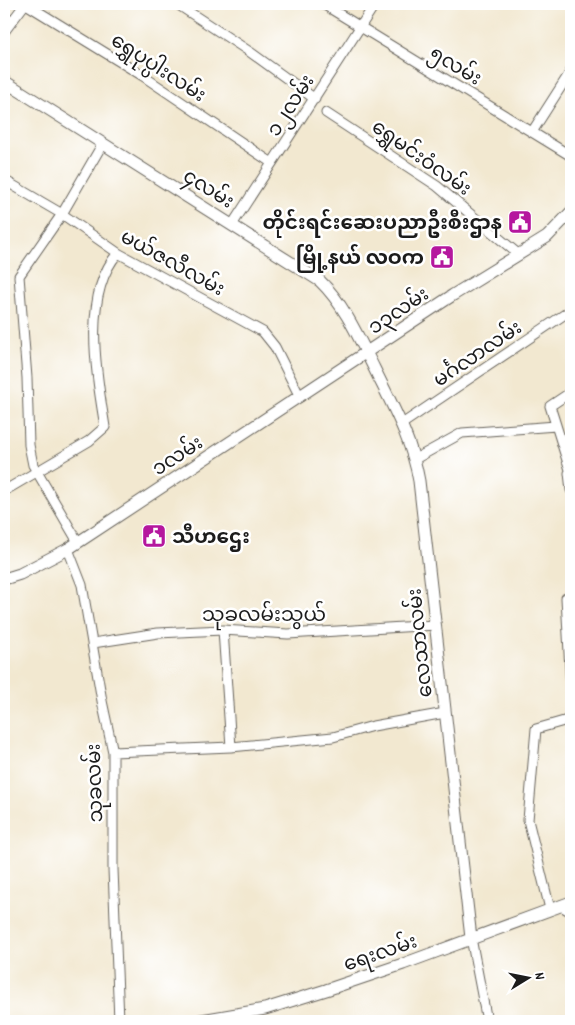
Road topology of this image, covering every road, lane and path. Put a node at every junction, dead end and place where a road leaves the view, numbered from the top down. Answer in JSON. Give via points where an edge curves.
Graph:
{"nodes":[{"id":1,"x":25,"y":4,"type":"edge"},
{"id":2,"x":177,"y":4,"type":"edge"},
{"id":3,"x":323,"y":4,"type":"edge"},
{"id":4,"x":376,"y":4,"type":"edge"},
{"id":5,"x":362,"y":28,"type":"junction"},
{"id":6,"x":4,"y":32,"type":"edge"},
{"id":7,"x":571,"y":71,"type":"edge"},
{"id":8,"x":4,"y":81,"type":"edge"},
{"id":9,"x":315,"y":99,"type":"junction"},
{"id":10,"x":326,"y":113,"type":"dead end"},
{"id":11,"x":532,"y":132,"type":"junction"},
{"id":12,"x":103,"y":143,"type":"junction"},
{"id":13,"x":571,"y":156,"type":"edge"},
{"id":14,"x":272,"y":163,"type":"junction"},
{"id":15,"x":4,"y":180,"type":"edge"},
{"id":16,"x":571,"y":212,"type":"edge"},
{"id":17,"x":62,"y":214,"type":"junction"},
{"id":18,"x":232,"y":224,"type":"junction"},
{"id":19,"x":118,"y":253,"type":"junction"},
{"id":20,"x":518,"y":254,"type":"junction"},
{"id":21,"x":571,"y":310,"type":"edge"},
{"id":22,"x":367,"y":353,"type":"junction"},
{"id":23,"x":571,"y":392,"type":"edge"},
{"id":24,"x":300,"y":397,"type":"junction"},
{"id":25,"x":402,"y":424,"type":"junction"},
{"id":26,"x":556,"y":426,"type":"junction"},
{"id":27,"x":415,"y":459,"type":"junction"},
{"id":28,"x":36,"y":472,"type":"junction"},
{"id":29,"x":570,"y":473,"type":"edge"},
{"id":30,"x":571,"y":490,"type":"edge"},
{"id":31,"x":4,"y":491,"type":"edge"},
{"id":32,"x":78,"y":542,"type":"junction"},
{"id":33,"x":68,"y":549,"type":"junction"},
{"id":34,"x":4,"y":578,"type":"edge"},
{"id":35,"x":571,"y":596,"type":"edge"},
{"id":36,"x":436,"y":625,"type":"junction"},
{"id":37,"x":222,"y":630,"type":"junction"},
{"id":38,"x":93,"y":643,"type":"junction"},
{"id":39,"x":571,"y":689,"type":"edge"},
{"id":40,"x":445,"y":713,"type":"junction"},
{"id":41,"x":571,"y":720,"type":"edge"},
{"id":42,"x":231,"y":747,"type":"junction"},
{"id":43,"x":113,"y":752,"type":"junction"},
{"id":44,"x":561,"y":906,"type":"edge"},
{"id":45,"x":571,"y":912,"type":"edge"},
{"id":46,"x":471,"y":938,"type":"junction"},
{"id":47,"x":119,"y":1021,"type":"edge"},
{"id":48,"x":196,"y":1021,"type":"edge"},
{"id":49,"x":487,"y":1021,"type":"edge"}],
"edges":[{"from":1,"to":6,"type":"street"},
{"from":1,"to":14,"type":"street","name":"ရွှေပုပ္ပါးလမ်း","via":[[143,76]]},
{"from":2,"to":9,"type":"street"},
{"from":3,"to":5,"type":"street","name":"၅လမ်း"},
{"from":4,"to":5,"type":"street","name":"၁၂လမ်း"},
{"from":5,"to":9,"type":"street","name":"၁၂လမ်း"},
{"from":5,"to":11,"type":"street","name":"၅လမ်း"},
{"from":7,"to":11,"type":"street"},
{"from":8,"to":12,"type":"street","name":"၄လမ်း"},
{"from":9,"to":14,"type":"street","name":"၁၂လမ်း"},
{"from":10,"to":20,"type":"street","name":"ရွှေမင်းဝံလမ်း","via":[[437,186]]},
{"from":11,"to":13,"type":"street","name":"၅လမ်း"},
{"from":12,"to":17,"type":"street"},
{"from":12,"to":18,"type":"street","name":"၄လမ်း"},
{"from":14,"to":18,"type":"street","name":"၁၂လမ်း"},
{"from":15,"to":17,"type":"street","name":"မယ်ဇလီလမ်း"},
{"from":16,"to":20,"type":"street","name":"၁၃လမ်း","via":[[547,237]]},
{"from":17,"to":19,"type":"street","name":"မယ်ဇလီလမ်း"},
{"from":17,"to":28,"type":"street","via":[[19,276],[30,445]]},
{"from":18,"to":22,"type":"street","name":"၄လမ်း","via":[[332,292]]},
{"from":19,"to":24,"type":"street","name":"မယ်ဇလီလမ်း","via":[[263,332],[275,347]]},
{"from":19,"to":28,"type":"street","via":[[112,259],[98,296],[95,353],[105,427],[89,442]]},
{"from":20,"to":22,"type":"street","name":"၁၃လမ်း"},
{"from":21,"to":25,"type":"street","name":"မင်္ဂလာလမ်း"},
{"from":22,"to":24,"type":"street","name":"၁လမ်း"},
{"from":22,"to":25,"type":"street","name":"လေသာလမ်း"},
{"from":23,"to":26,"type":"street","via":[[550,406]]},
{"from":24,"to":32,"type":"street","name":"၁လမ်း"},
{"from":25,"to":27,"type":"street","name":"လေသာလမ်း"},
{"from":26,"to":27,"type":"street","via":[[462,433]]},
{"from":26,"to":29,"type":"street"},
{"from":27,"to":36,"type":"street","name":"လေသာလမ်း"},
{"from":28,"to":31,"type":"street"},
{"from":28,"to":32,"type":"street"},
{"from":29,"to":30,"type":"street"},
{"from":32,"to":33,"type":"street","name":"၁လမ်း"},
{"from":33,"to":34,"type":"street","name":"၁လမ်း","via":[[20,574]]},
{"from":33,"to":38,"type":"street","name":"သုခလမ်း","via":[[82,585]]},
{"from":35,"to":39,"type":"street","via":[[566,598]]},
{"from":36,"to":37,"type":"street","name":"သုခလမ်းသွယ်","via":[[288,634]]},
{"from":36,"to":40,"type":"street","name":"လေသာလမ်း"},
{"from":37,"to":38,"type":"street","name":"သုခလမ်းသွယ်","via":[[158,633]]},
{"from":37,"to":42,"type":"street"},
{"from":38,"to":43,"type":"street","name":"သုခလမ်း"},
{"from":40,"to":42,"type":"street","via":[[333,737]]},
{"from":40,"to":46,"type":"street","name":"လေသာလမ်း"},
{"from":41,"to":44,"type":"street","via":[[536,728],[528,820]]},
{"from":42,"to":43,"type":"street"},
{"from":43,"to":47,"type":"street","name":"သုခလမ်း","via":[[113,869]]},
{"from":44,"to":45,"type":"street"},
{"from":44,"to":46,"type":"street","name":"ရေးလမ်း"},
{"from":46,"to":48,"type":"street","name":"ရေးလမ်း","via":[[274,1006]]},
{"from":46,"to":49,"type":"street"}]}
